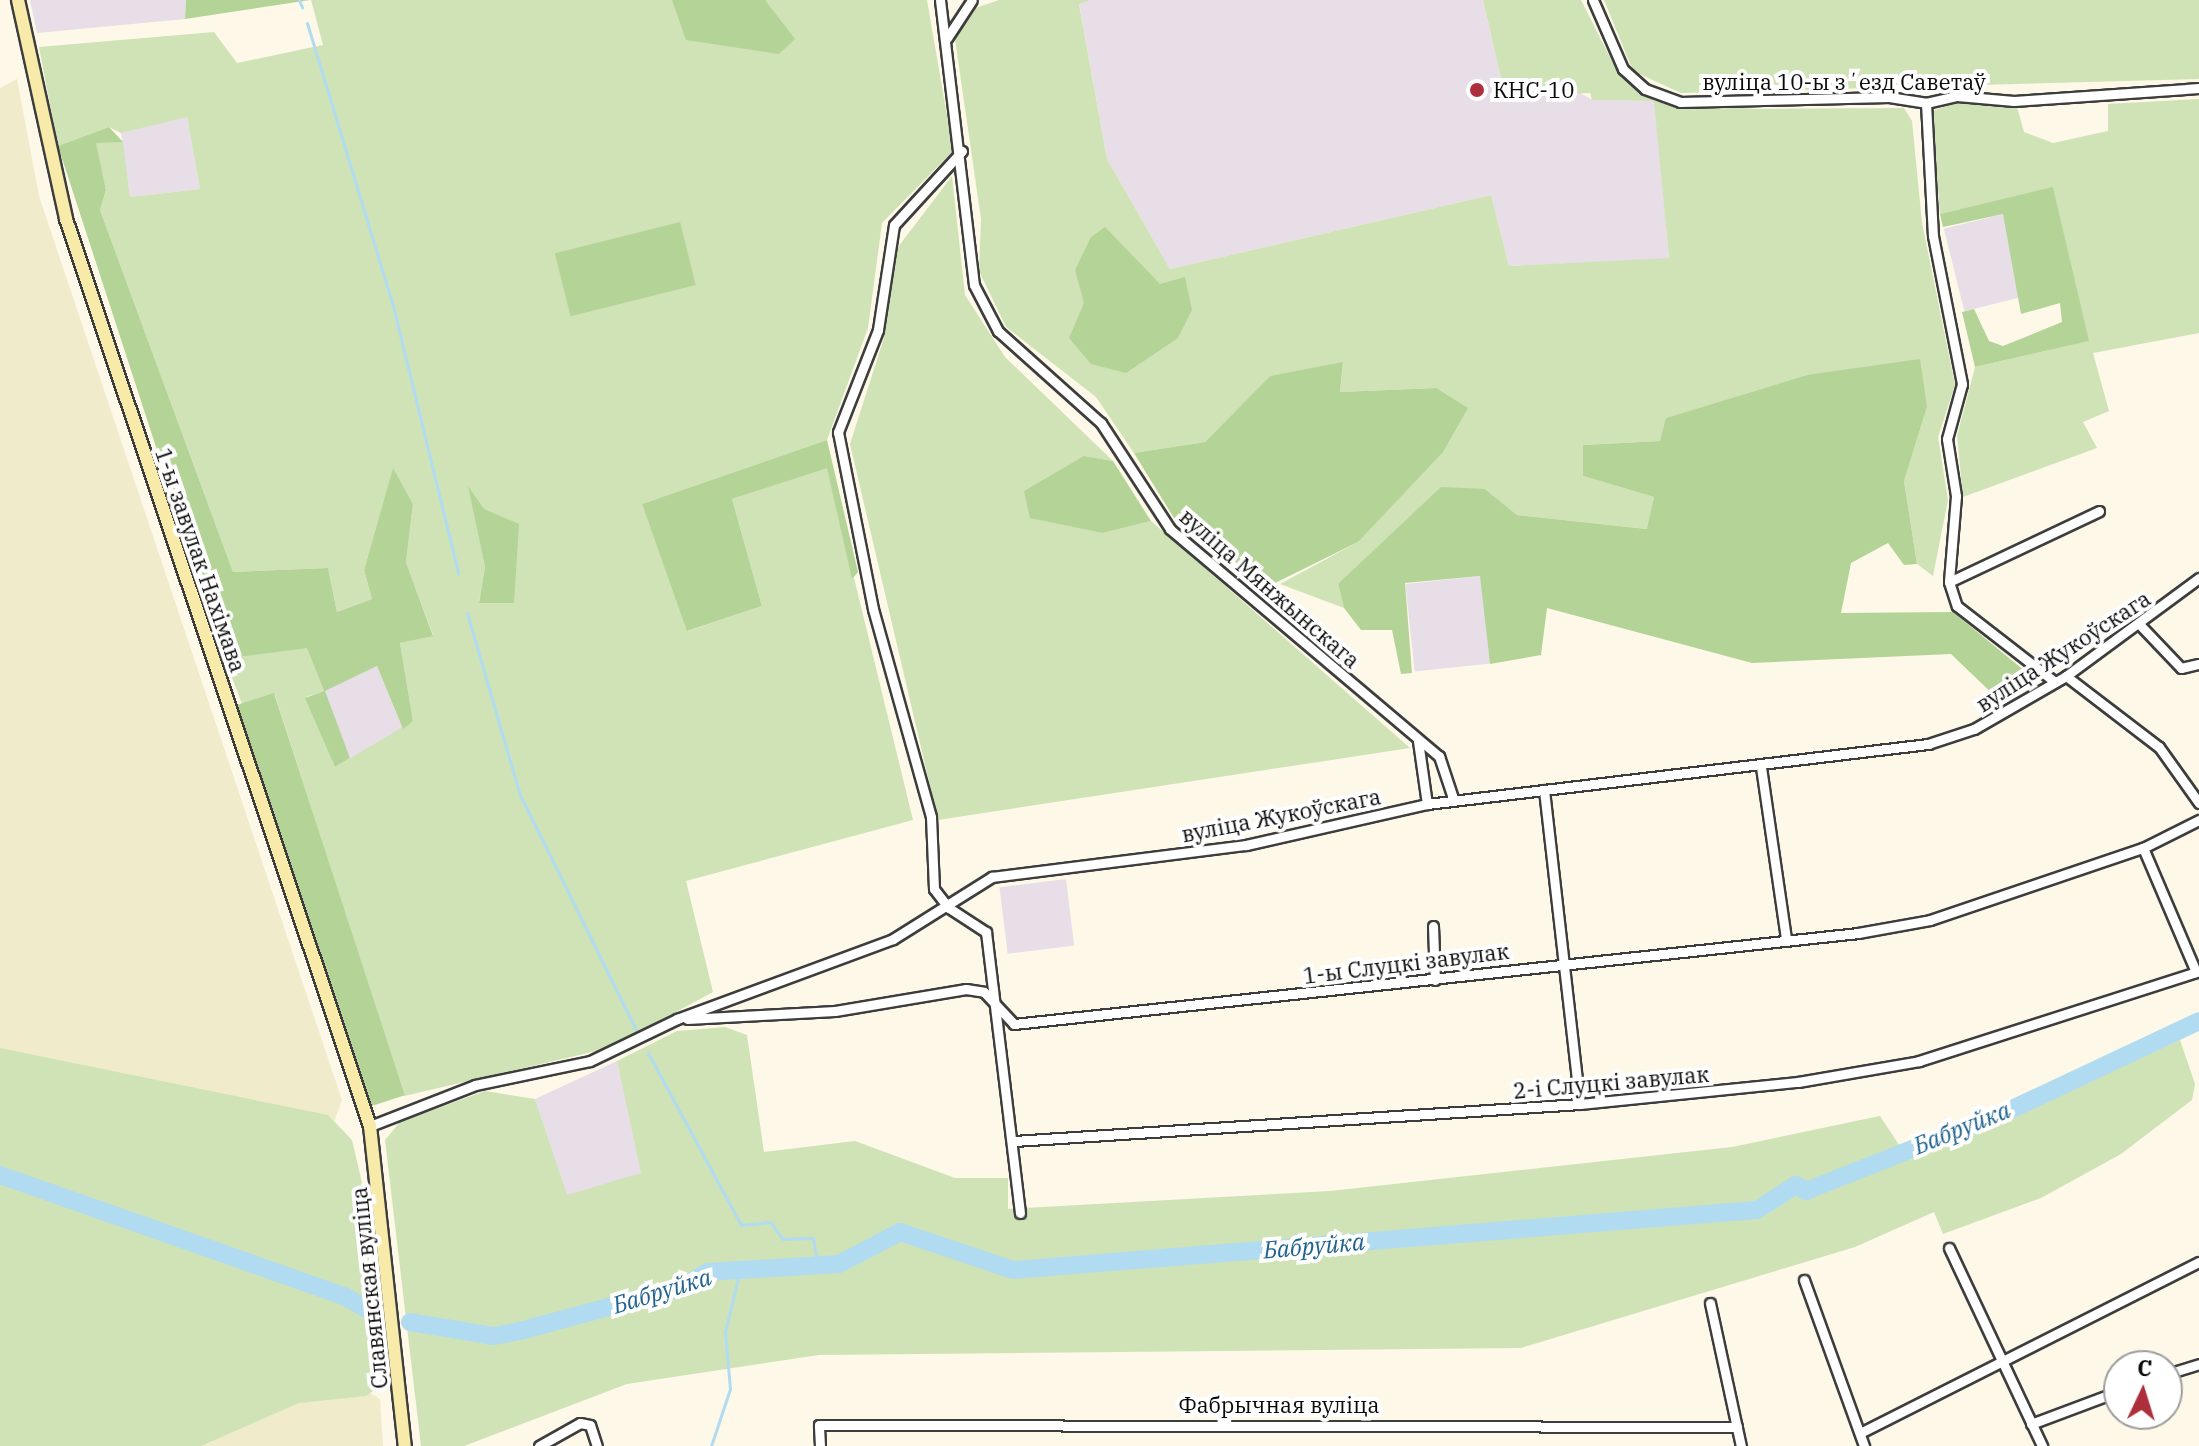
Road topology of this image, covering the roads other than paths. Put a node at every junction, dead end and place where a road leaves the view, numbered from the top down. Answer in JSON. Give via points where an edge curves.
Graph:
{"nodes":[{"id":1,"x":18,"y":0,"type":"edge"},
{"id":2,"x":940,"y":0,"type":"edge"},
{"id":3,"x":972,"y":0,"type":"edge"},
{"id":4,"x":1593,"y":0,"type":"edge"},
{"id":5,"x":947,"y":38,"type":"junction"},
{"id":6,"x":2199,"y":88,"type":"edge"},
{"id":7,"x":1926,"y":103,"type":"junction"},
{"id":8,"x":962,"y":151,"type":"junction"},
{"id":9,"x":2099,"y":511,"type":"dead end"},
{"id":10,"x":2199,"y":578,"type":"edge"},
{"id":11,"x":1949,"y":582,"type":"junction"},
{"id":12,"x":2141,"y":626,"type":"junction"},
{"id":13,"x":2199,"y":664,"type":"edge"},
{"id":14,"x":2066,"y":676,"type":"junction"},
{"id":15,"x":2055,"y":682,"type":"junction"},
{"id":16,"x":1418,"y":741,"type":"junction"},
{"id":17,"x":1761,"y":767,"type":"junction"},
{"id":18,"x":1544,"y":790,"type":"junction"},
{"id":19,"x":1454,"y":801,"type":"junction"},
{"id":20,"x":2199,"y":803,"type":"edge"},
{"id":21,"x":1427,"y":804,"type":"junction"},
{"id":22,"x":2199,"y":820,"type":"edge"},
{"id":23,"x":2143,"y":848,"type":"junction"},
{"id":24,"x":949,"y":908,"type":"junction"},
{"id":25,"x":1433,"y":926,"type":"dead end"},
{"id":26,"x":1786,"y":939,"type":"junction"},
{"id":27,"x":1563,"y":961,"type":"junction"},
{"id":28,"x":1435,"y":980,"type":"junction"},
{"id":29,"x":998,"y":1008,"type":"junction"},
{"id":30,"x":677,"y":1019,"type":"junction"},
{"id":31,"x":1580,"y":1104,"type":"junction"},
{"id":32,"x":370,"y":1126,"type":"junction"},
{"id":33,"x":1014,"y":1141,"type":"junction"},
{"id":34,"x":1020,"y":1213,"type":"dead end"},
{"id":35,"x":1949,"y":1248,"type":"dead end"},
{"id":36,"x":2199,"y":1262,"type":"edge"},
{"id":37,"x":1804,"y":1280,"type":"dead end"},
{"id":38,"x":1710,"y":1303,"type":"dead end"},
{"id":39,"x":2002,"y":1359,"type":"junction"},
{"id":40,"x":2103,"y":1397,"type":"edge"},
{"id":41,"x":2031,"y":1424,"type":"junction"},
{"id":42,"x":1737,"y":1427,"type":"junction"},
{"id":43,"x":1860,"y":1433,"type":"junction"},
{"id":44,"x":405,"y":1446,"type":"edge"},
{"id":45,"x":539,"y":1446,"type":"edge"},
{"id":46,"x":597,"y":1446,"type":"edge"},
{"id":47,"x":820,"y":1446,"type":"edge"},
{"id":48,"x":1741,"y":1446,"type":"edge"},
{"id":49,"x":1864,"y":1446,"type":"edge"},
{"id":50,"x":2042,"y":1446,"type":"edge"}],
"edges":[{"from":1,"to":32,"type":"street","name":"1-ы завулак Нахімава","via":[[66,219]]},
{"from":2,"to":5,"type":"street","name":"вуліца Мянжынскага"},
{"from":3,"to":5,"type":"street"},
{"from":4,"to":7,"type":"street","name":"вуліца 10-ы зʼезд Саветаў","via":[[1623,69],[1645,89],[1680,102],[1889,97]]},
{"from":5,"to":8,"type":"street","name":"вуліца Мянжынскага"},
{"from":6,"to":7,"type":"street","name":"вуліца 10-ы зʼезд Саветаў"},
{"from":7,"to":11,"type":"street","via":[[1933,236],[1962,384],[1947,439],[1956,496]]},
{"from":8,"to":16,"type":"street","name":"вуліца Мянжынскага","via":[[974,285],[998,331],[1101,423],[1170,529]]},
{"from":8,"to":24,"type":"street","via":[[894,225],[878,330],[838,432],[873,609],[931,817],[934,889]]},
{"from":9,"to":11,"type":"street"},
{"from":10,"to":12,"type":"street","name":"вуліца Жукоўскага"},
{"from":11,"to":15,"type":"street","via":[[1957,606]]},
{"from":12,"to":13,"type":"street","via":[[2181,668]]},
{"from":12,"to":14,"type":"street","name":"вуліца Жукоўскага"},
{"from":14,"to":15,"type":"street","name":"вуліца Жукоўскага"},
{"from":14,"to":20,"type":"street","via":[[2159,747]]},
{"from":15,"to":17,"type":"street","name":"вуліца Жукоўскага","via":[[1974,729],[1928,744]]},
{"from":16,"to":19,"type":"street","name":"вуліца Мянжынскага","via":[[1439,756]]},
{"from":16,"to":21,"type":"street"},
{"from":17,"to":18,"type":"street","name":"вуліца Жукоўскага"},
{"from":17,"to":26,"type":"street"},
{"from":18,"to":19,"type":"street","name":"вуліца Жукоўскага"},
{"from":18,"to":27,"type":"street"},
{"from":19,"to":21,"type":"street","name":"вуліца Жукоўскага"},
{"from":21,"to":24,"type":"street","name":"вуліца Жукоўскага","via":[[1246,845],[992,877]]},
{"from":22,"to":23,"type":"street","name":"1-ы Слуцкі завулак"},
{"from":23,"to":26,"type":"street","name":"1-ы Слуцкі завулак","via":[[1930,920]]},
{"from":23,"to":31,"type":"street","name":"2-і Слуцкі завулак","via":[[2196,972],[1919,1061],[1798,1082]]},
{"from":24,"to":29,"type":"street","via":[[986,932]]},
{"from":24,"to":30,"type":"street","name":"вуліца Жукоўскага","via":[[893,939]]},
{"from":25,"to":28,"type":"street"},
{"from":26,"to":27,"type":"street","name":"1-ы Слуцкі завулак"},
{"from":27,"to":28,"type":"street","name":"1-ы Слуцкі завулак"},
{"from":27,"to":31,"type":"street"},
{"from":28,"to":29,"type":"street","name":"1-ы Слуцкі завулак","via":[[1014,1024]]},
{"from":29,"to":30,"type":"street","name":"1-ы Слуцкі завулак","via":[[984,992],[966,989],[835,1011]]},
{"from":29,"to":33,"type":"street"},
{"from":30,"to":32,"type":"street","name":"вуліца Жукоўскага","via":[[590,1061],[475,1085]]},
{"from":31,"to":33,"type":"street","name":"2-і Слуцкі завулак"},
{"from":32,"to":44,"type":"street","name":"Славянская вуліца"},
{"from":33,"to":34,"type":"street"},
{"from":35,"to":39,"type":"street"},
{"from":36,"to":39,"type":"street"},
{"from":37,"to":43,"type":"street"},
{"from":38,"to":42,"type":"street"},
{"from":39,"to":41,"type":"street"},
{"from":39,"to":43,"type":"street"},
{"from":40,"to":41,"type":"street"},
{"from":41,"to":50,"type":"street"},
{"from":42,"to":47,"type":"street","name":"Фабрычная вуліца","via":[[819,1425]]},
{"from":42,"to":48,"type":"street"},
{"from":43,"to":49,"type":"street"},
{"from":45,"to":46,"type":"street","via":[[580,1423],[590,1425]]}]}
